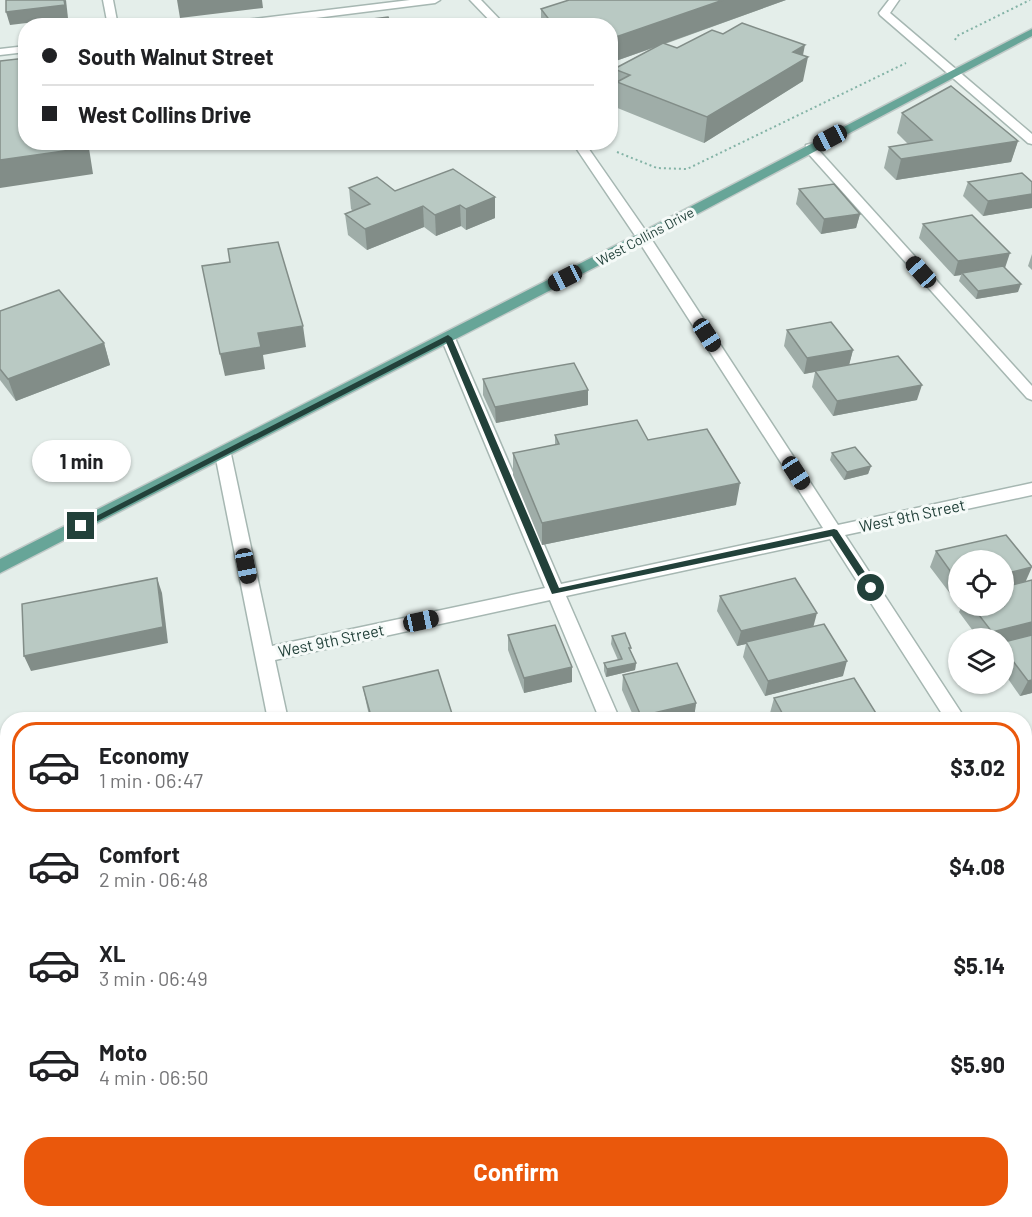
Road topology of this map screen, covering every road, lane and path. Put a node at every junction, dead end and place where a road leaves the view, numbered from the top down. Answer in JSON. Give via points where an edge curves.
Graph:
{"nodes":[{"id":1,"x":108,"y":0,"type":"edge"},
{"id":2,"x":435,"y":0,"type":"edge"},
{"id":3,"x":475,"y":0,"type":"edge"},
{"id":4,"x":894,"y":0,"type":"edge"},
{"id":5,"x":1030,"y":0,"type":"edge"},
{"id":6,"x":111,"y":18,"type":"edge"},
{"id":7,"x":287,"y":18,"type":"edge"},
{"id":8,"x":493,"y":18,"type":"edge"},
{"id":9,"x":1032,"y":32,"type":"edge"},
{"id":10,"x":18,"y":50,"type":"edge"},
{"id":11,"x":0,"y":52,"type":"edge"},
{"id":12,"x":933,"y":54,"type":"junction"},
{"id":13,"x":955,"y":72,"type":"junction"},
{"id":14,"x":1032,"y":140,"type":"edge"},
{"id":15,"x":810,"y":148,"type":"junction"},
{"id":16,"x":583,"y":150,"type":"edge"},
{"id":17,"x":613,"y":151,"type":"dead end"},
{"id":18,"x":643,"y":237,"type":"junction"},
{"id":19,"x":448,"y":338,"type":"junction"},
{"id":20,"x":1032,"y":395,"type":"edge"},
{"id":21,"x":223,"y":454,"type":"junction"},
{"id":22,"x":1032,"y":489,"type":"edge"},
{"id":23,"x":834,"y":532,"type":"junction"},
{"id":24,"x":0,"y":567,"type":"edge"},
{"id":25,"x":556,"y":592,"type":"junction"},
{"id":26,"x":264,"y":655,"type":"junction"},
{"id":27,"x":276,"y":712,"type":"edge"},
{"id":28,"x":607,"y":712,"type":"edge"},
{"id":29,"x":951,"y":712,"type":"edge"}],
"edges":[{"from":1,"to":6,"type":"street"},
{"from":2,"to":7,"type":"street"},
{"from":3,"to":8,"type":"street"},
{"from":4,"to":12,"type":"street","via":[[884,13]]},
{"from":5,"to":12,"type":"path","via":[[957,36],[953,43]]},
{"from":9,"to":13,"type":"main road","name":"West Collins Drive"},
{"from":10,"to":11,"type":"street"},
{"from":12,"to":13,"type":"street"},
{"from":12,"to":17,"type":"path","via":[[903,63],[687,169],[657,168]]},
{"from":13,"to":14,"type":"street"},
{"from":13,"to":15,"type":"main road","name":"West Collins Drive"},
{"from":15,"to":18,"type":"main road","name":"West Collins Drive"},
{"from":15,"to":20,"type":"street"},
{"from":16,"to":18,"type":"street"},
{"from":18,"to":19,"type":"main road","name":"West Collins Drive"},
{"from":18,"to":23,"type":"street"},
{"from":19,"to":21,"type":"main road","name":"West Collins Drive"},
{"from":19,"to":25,"type":"street"},
{"from":21,"to":24,"type":"main road","name":"West Collins Drive"},
{"from":21,"to":26,"type":"street"},
{"from":22,"to":23,"type":"street","name":"West 9th Street"},
{"from":23,"to":25,"type":"street","name":"West 9th Street"},
{"from":23,"to":29,"type":"street"},
{"from":25,"to":26,"type":"street","name":"West 9th Street"},
{"from":25,"to":28,"type":"street"},
{"from":26,"to":27,"type":"street"}]}
